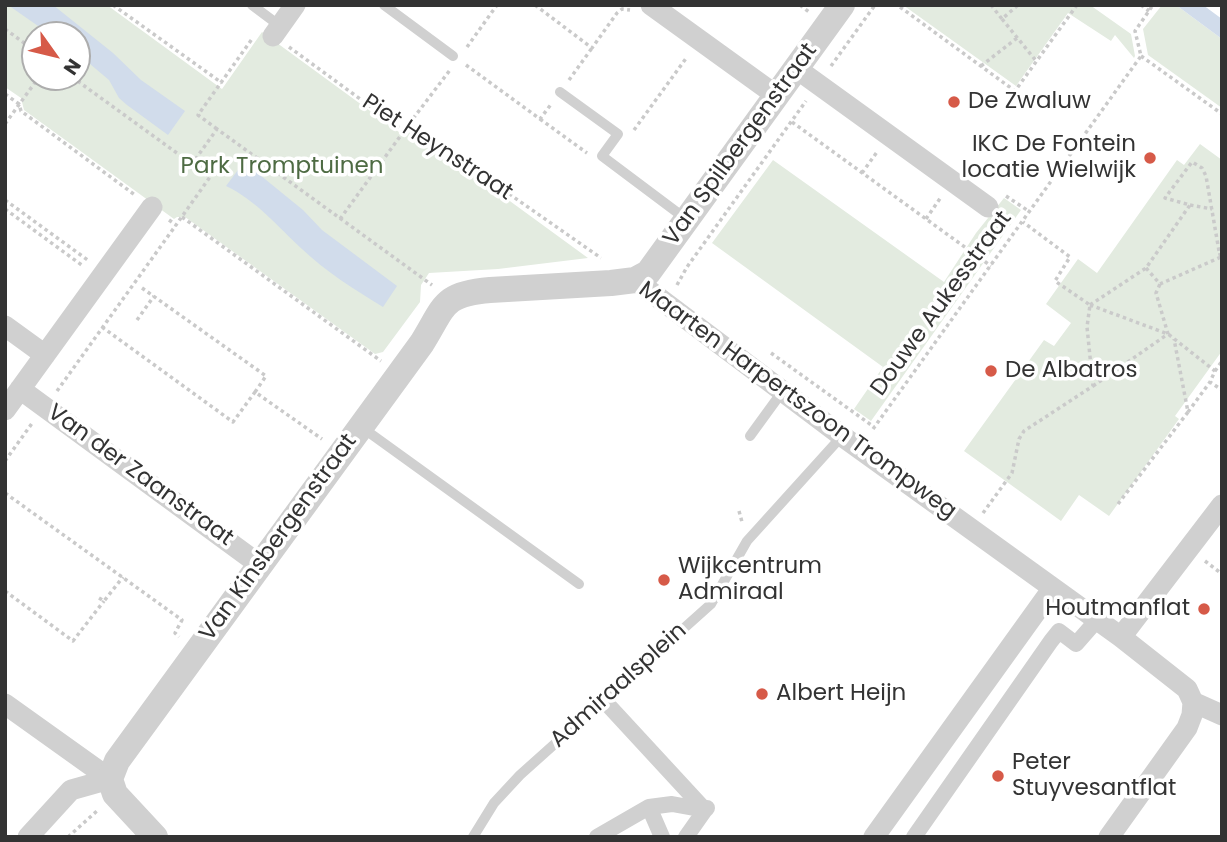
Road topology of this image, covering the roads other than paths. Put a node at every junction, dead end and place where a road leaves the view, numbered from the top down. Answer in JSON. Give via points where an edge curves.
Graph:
{"nodes":[{"id":1,"x":252,"y":5,"type":"edge"},
{"id":2,"x":295,"y":5,"type":"edge"},
{"id":3,"x":384,"y":5,"type":"edge"},
{"id":4,"x":842,"y":5,"type":"edge"},
{"id":5,"x":645,"y":8,"type":"edge"},
{"id":6,"x":269,"y":33,"type":"joint"},
{"id":7,"x":453,"y":56,"type":"road end"},
{"id":8,"x":797,"y":69,"type":"junction"},
{"id":9,"x":560,"y":93,"type":"road end"},
{"id":10,"x":777,"y":96,"type":"junction"},
{"id":11,"x":152,"y":207,"type":"road end"},
{"id":12,"x":988,"y":207,"type":"dead end"},
{"id":13,"x":688,"y":220,"type":"junction"},
{"id":14,"x":635,"y":280,"type":"junction"},
{"id":15,"x":450,"y":299,"type":"joint"},
{"id":16,"x":5,"y":326,"type":"edge"},
{"id":17,"x":45,"y":355,"type":"junction"},
{"id":18,"x":20,"y":389,"type":"junction"},
{"id":19,"x":782,"y":392,"type":"junction"},
{"id":20,"x":5,"y":410,"type":"edge"},
{"id":21,"x":360,"y":426,"type":"junction"},
{"id":22,"x":750,"y":436,"type":"dead end"},
{"id":23,"x":851,"y":442,"type":"junction"},
{"id":24,"x":1222,"y":505,"type":"edge"},
{"id":25,"x":260,"y":565,"type":"junction"},
{"id":26,"x":579,"y":584,"type":"dead end"},
{"id":27,"x":1053,"y":588,"type":"junction"},
{"id":28,"x":1097,"y":620,"type":"junction"},
{"id":29,"x":1121,"y":636,"type":"junction"},
{"id":30,"x":1193,"y":702,"type":"junction"},
{"id":31,"x":5,"y":704,"type":"edge"},
{"id":32,"x":609,"y":706,"type":"dead end"},
{"id":33,"x":1222,"y":715,"type":"edge"},
{"id":34,"x":112,"y":786,"type":"junction"},
{"id":35,"x":709,"y":806,"type":"junction"},
{"id":36,"x":649,"y":807,"type":"junction"},
{"id":37,"x":28,"y":837,"type":"edge"},
{"id":38,"x":155,"y":837,"type":"edge"},
{"id":39,"x":473,"y":837,"type":"edge"},
{"id":40,"x":597,"y":837,"type":"edge"},
{"id":41,"x":662,"y":837,"type":"edge"},
{"id":42,"x":686,"y":837,"type":"edge"},
{"id":43,"x":874,"y":837,"type":"edge"},
{"id":44,"x":914,"y":837,"type":"edge"},
{"id":45,"x":1109,"y":837,"type":"edge"}],
"edges":[{"from":1,"to":6,"type":"lane"},
{"from":2,"to":6,"type":"street"},
{"from":3,"to":7,"type":"lane"},
{"from":4,"to":8,"type":"street","name":"Van Spilbergenstraat"},
{"from":5,"to":10,"type":"street"},
{"from":8,"to":10,"type":"street","name":"Van Spilbergenstraat"},
{"from":8,"to":12,"type":"street"},
{"from":9,"to":13,"type":"lane","via":[[618,134],[606,159]]},
{"from":10,"to":13,"type":"street","name":"Van Spilbergenstraat"},
{"from":11,"to":17,"type":"street"},
{"from":13,"to":14,"type":"street","name":"Van Spilbergenstraat","via":[[648,273]]},
{"from":14,"to":15,"type":"street","name":"Maarten Harpertszoon Trompweg","via":[[490,289]]},
{"from":14,"to":19,"type":"street","name":"Maarten Harpertszoon Trompweg"},
{"from":15,"to":21,"type":"street","name":"Van Kinsbergenstraat"},
{"from":16,"to":17,"type":"street"},
{"from":17,"to":18,"type":"street"},
{"from":18,"to":20,"type":"street"},
{"from":18,"to":25,"type":"street","name":"Van der Zaanstraat"},
{"from":19,"to":22,"type":"lane"},
{"from":19,"to":23,"type":"street","name":"Maarten Harpertszoon Trompweg"},
{"from":21,"to":25,"type":"street","name":"Van Kinsbergenstraat"},
{"from":21,"to":26,"type":"lane"},
{"from":23,"to":27,"type":"street","name":"Maarten Harpertszoon Trompweg"},
{"from":23,"to":39,"type":"lane","name":"Admiraalsplein","via":[[747,541],[711,604],[520,775],[494,803]]},
{"from":24,"to":29,"type":"street"},
{"from":25,"to":34,"type":"street","name":"Van Kinsbergenstraat","via":[[117,761]]},
{"from":27,"to":28,"type":"street","name":"Maarten Harpertszoon Trompweg"},
{"from":27,"to":43,"type":"street"},
{"from":28,"to":29,"type":"street","name":"Maarten Harpertszoon Trompweg"},
{"from":28,"to":44,"type":"street","via":[[1076,644],[1059,631]]},
{"from":29,"to":30,"type":"street","name":"Maarten Harpertszoon Trompweg","via":[[1187,689]]},
{"from":30,"to":33,"type":"street","name":"Maarten Harpertszoon Trompweg"},
{"from":30,"to":45,"type":"street","via":[[1187,728]]},
{"from":31,"to":34,"type":"street"},
{"from":32,"to":35,"type":"street","name":"Admiraalsplein"},
{"from":34,"to":37,"type":"street","via":[[71,790]]},
{"from":34,"to":38,"type":"street"},
{"from":35,"to":36,"type":"street"},
{"from":35,"to":42,"type":"street"},
{"from":36,"to":40,"type":"street"},
{"from":36,"to":41,"type":"street"}]}
